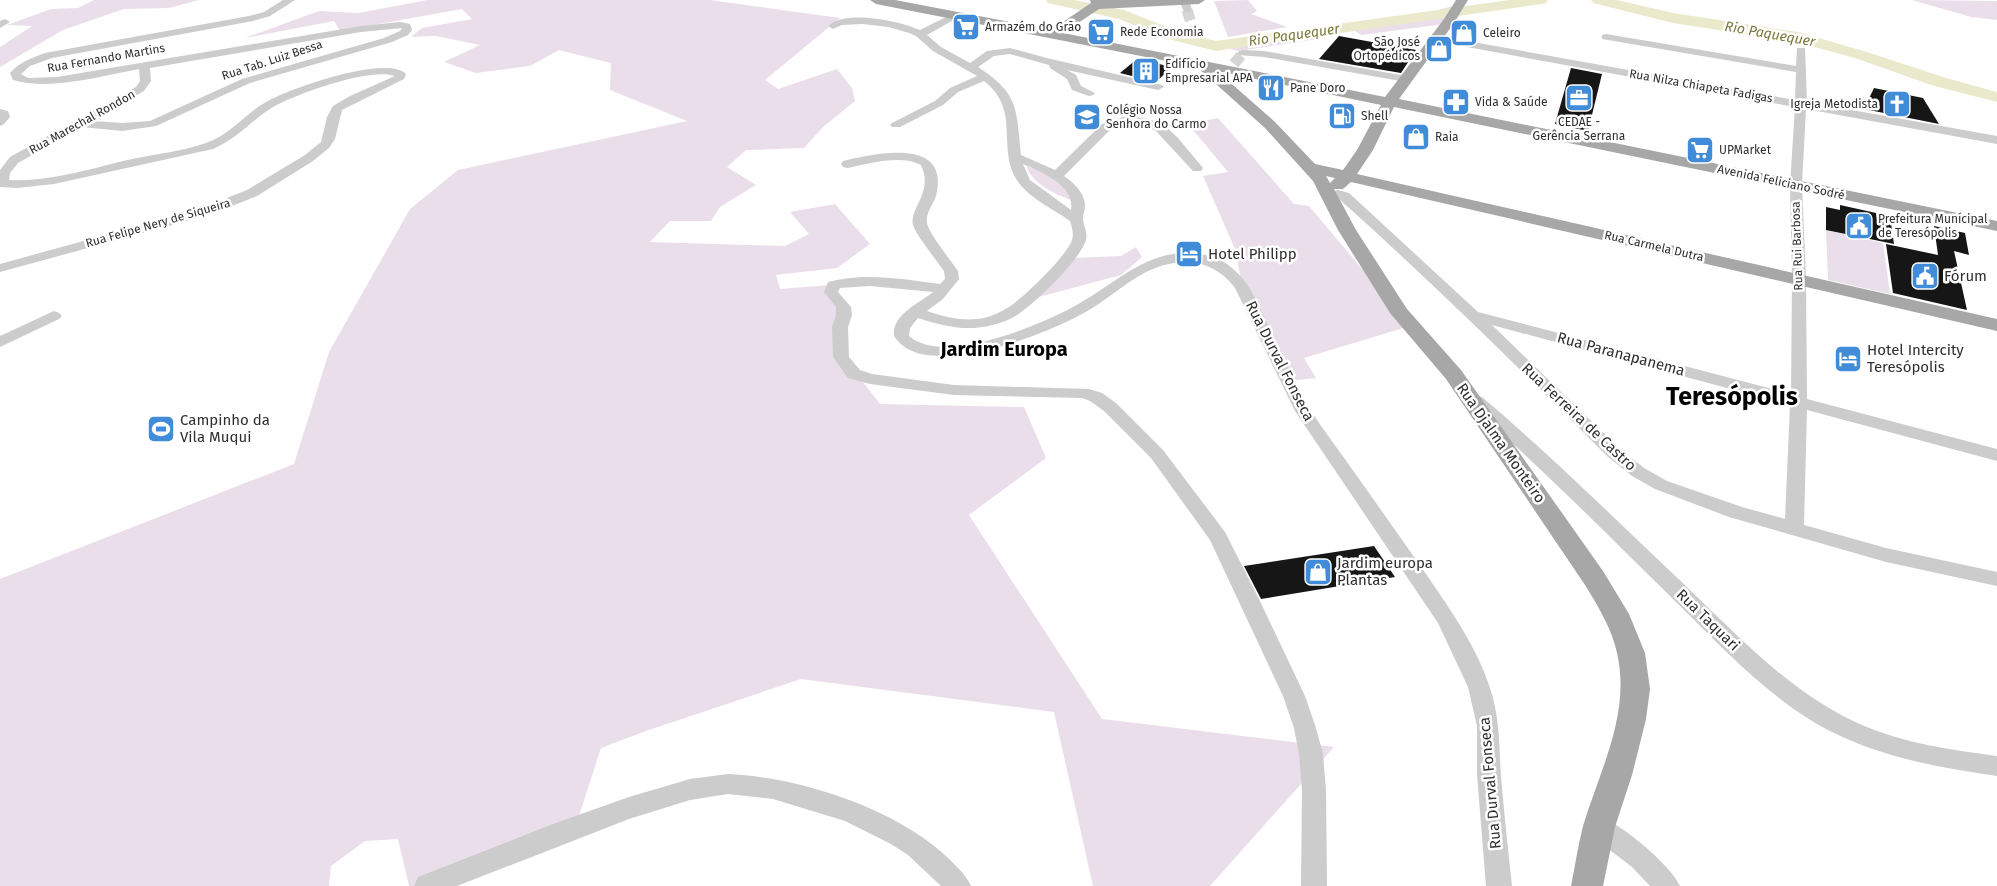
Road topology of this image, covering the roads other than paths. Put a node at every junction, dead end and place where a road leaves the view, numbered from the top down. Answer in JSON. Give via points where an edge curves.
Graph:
{"nodes":[{"id":1,"x":290,"y":0,"type":"edge"},
{"id":2,"x":876,"y":0,"type":"edge"},
{"id":3,"x":912,"y":0,"type":"edge"},
{"id":4,"x":1199,"y":0,"type":"edge"},
{"id":5,"x":897,"y":2,"type":"edge"},
{"id":6,"x":1461,"y":2,"type":"edge"},
{"id":7,"x":1101,"y":4,"type":"edge"},
{"id":8,"x":1185,"y":5,"type":"edge"},
{"id":9,"x":954,"y":16,"type":"junction"},
{"id":10,"x":400,"y":25,"type":"joint"},
{"id":11,"x":833,"y":26,"type":"dead end"},
{"id":12,"x":1062,"y":29,"type":"junction"},
{"id":13,"x":920,"y":34,"type":"junction"},
{"id":14,"x":1606,"y":37,"type":"dead end"},
{"id":15,"x":1434,"y":38,"type":"junction"},
{"id":16,"x":1801,"y":50,"type":"dead end"},
{"id":17,"x":1243,"y":53,"type":"dead end"},
{"id":18,"x":1053,"y":63,"type":"junction"},
{"id":19,"x":1199,"y":63,"type":"junction"},
{"id":20,"x":144,"y":64,"type":"junction"},
{"id":21,"x":971,"y":67,"type":"junction"},
{"id":22,"x":1801,"y":70,"type":"junction"},
{"id":23,"x":985,"y":77,"type":"junction"},
{"id":24,"x":1406,"y":79,"type":"junction"},
{"id":25,"x":1158,"y":87,"type":"dead end"},
{"id":26,"x":1089,"y":92,"type":"dead end"},
{"id":27,"x":1391,"y":100,"type":"junction"},
{"id":28,"x":1801,"y":104,"type":"junction"},
{"id":29,"x":0,"y":112,"type":"edge"},
{"id":30,"x":0,"y":122,"type":"edge"},
{"id":31,"x":79,"y":123,"type":"junction"},
{"id":32,"x":896,"y":125,"type":"dead end"},
{"id":33,"x":1997,"y":140,"type":"edge"},
{"id":34,"x":1014,"y":156,"type":"junction"},
{"id":35,"x":846,"y":164,"type":"dead end"},
{"id":36,"x":1197,"y":168,"type":"dead end"},
{"id":37,"x":1311,"y":168,"type":"junction"},
{"id":38,"x":1,"y":176,"type":"edge"},
{"id":39,"x":1057,"y":176,"type":"junction"},
{"id":40,"x":1347,"y":176,"type":"junction"},
{"id":41,"x":1796,"y":180,"type":"junction"},
{"id":42,"x":1329,"y":193,"type":"junction"},
{"id":43,"x":1997,"y":216,"type":"edge"},
{"id":44,"x":1076,"y":219,"type":"junction"},
{"id":45,"x":1997,"y":226,"type":"edge"},
{"id":46,"x":0,"y":268,"type":"edge"},
{"id":47,"x":1799,"y":279,"type":"junction"},
{"id":48,"x":944,"y":288,"type":"junction"},
{"id":49,"x":915,"y":312,"type":"junction"},
{"id":50,"x":54,"y":316,"type":"dead end"},
{"id":51,"x":1476,"y":316,"type":"junction"},
{"id":52,"x":1997,"y":325,"type":"edge"},
{"id":53,"x":0,"y":342,"type":"edge"},
{"id":54,"x":1466,"y":392,"type":"junction"},
{"id":55,"x":1799,"y":402,"type":"junction"},
{"id":56,"x":1997,"y":455,"type":"edge"},
{"id":57,"x":1794,"y":529,"type":"junction"},
{"id":58,"x":1997,"y":579,"type":"edge"},
{"id":59,"x":1997,"y":766,"type":"edge"},
{"id":60,"x":1599,"y":827,"type":"junction"},
{"id":61,"x":427,"y":886,"type":"edge"},
{"id":62,"x":958,"y":886,"type":"edge"},
{"id":63,"x":1314,"y":886,"type":"edge"},
{"id":64,"x":1499,"y":886,"type":"edge"},
{"id":65,"x":1587,"y":886,"type":"edge"},
{"id":66,"x":1667,"y":886,"type":"edge"}],
"edges":[{"from":1,"to":20,"type":"street","name":"Rua Fernando Martins","via":[[250,20],[48,55],[26,64],[15,74],[27,81],[57,80]]},
{"from":2,"to":5,"type":"main road"},
{"from":3,"to":12,"type":"main road"},
{"from":4,"to":8,"type":"main road"},
{"from":5,"to":9,"type":"main road"},
{"from":6,"to":15,"type":"main road"},
{"from":7,"to":8,"type":"main road"},
{"from":7,"to":12,"type":"main road"},
{"from":9,"to":13,"type":"street"},
{"from":9,"to":19,"type":"main road"},
{"from":10,"to":20,"type":"street","name":"Rua Fernando Martins"},
{"from":10,"to":31,"type":"street","name":"Rua Tab. Luiz Bessa","via":[[406,26],[407,30],[395,38],[246,81],[152,124],[122,127]]},
{"from":11,"to":13,"type":"street","via":[[839,22],[878,22]]},
{"from":12,"to":27,"type":"main road"},
{"from":13,"to":21,"type":"street","via":[[938,50]]},
{"from":14,"to":22,"type":"street"},
{"from":15,"to":24,"type":"main road"},
{"from":15,"to":28,"type":"street","name":"Rua Nilza Chiapeta Fadigas"},
{"from":16,"to":22,"type":"street","name":"Rua Rui Barbosa"},
{"from":17,"to":24,"type":"street"},
{"from":18,"to":21,"type":"street","via":[[1002,51],[987,54]]},
{"from":18,"to":25,"type":"street"},
{"from":18,"to":26,"type":"street","via":[[1072,77],[1076,88]]},
{"from":19,"to":27,"type":"main road"},
{"from":19,"to":37,"type":"main road","name":"Rua Djalma Monteiro","via":[[1270,125]]},
{"from":20,"to":31,"type":"street","name":"Rua Marechal Rondon","via":[[146,81],[140,89]]},
{"from":21,"to":23,"type":"street"},
{"from":22,"to":28,"type":"street","name":"Rua Rui Barbosa"},
{"from":23,"to":32,"type":"street","via":[[954,90],[929,109]]},
{"from":23,"to":34,"type":"street","via":[[1009,104]]},
{"from":24,"to":27,"type":"main road"},
{"from":27,"to":40,"type":"main road","via":[[1366,150]]},
{"from":27,"to":41,"type":"main road","name":"Avenida Feliciano Sodré"},
{"from":28,"to":33,"type":"street","name":"Rua Nilza Chiapeta Fadigas"},
{"from":28,"to":41,"type":"street","name":"Rua Rui Barbosa"},
{"from":29,"to":30,"type":"street","via":[[4,117]]},
{"from":31,"to":38,"type":"street","name":"Rua Marechal Rondon","via":[[14,160]]},
{"from":34,"to":39,"type":"street"},
{"from":34,"to":44,"type":"street","via":[[1025,182]]},
{"from":35,"to":48,"type":"street","via":[[906,157],[926,163],[931,192],[920,216],[920,226],[951,270],[952,279]]},
{"from":36,"to":39,"type":"street","via":[[1160,128],[1146,122],[1124,121],[1106,127]]},
{"from":37,"to":40,"type":"main road","name":"Rua Carmela Dutra"},
{"from":37,"to":42,"type":"main road","name":"Rua Djalma Monteiro"},
{"from":38,"to":46,"type":"street","name":"Rua Felipe Nery de Siqueira","via":[[17,184],[54,180],[209,146],[228,138],[267,106],[291,94],[375,71],[393,70],[401,74],[399,79],[337,108],[325,145],[310,158],[252,193],[204,212]]},
{"from":39,"to":44,"type":"street","via":[[1079,201]]},
{"from":40,"to":42,"type":"main road"},
{"from":40,"to":47,"type":"main road","name":"Rua Carmela Dutra"},
{"from":41,"to":43,"type":"main road","name":"Avenida Feliciano Sodré"},
{"from":41,"to":45,"type":"main road","name":"Avenida Feliciano Sodré"},
{"from":41,"to":47,"type":"street","name":"Rua Rui Barbosa"},
{"from":42,"to":51,"type":"street","name":"Rua Ferreira de Castro","via":[[1344,196]]},
{"from":42,"to":54,"type":"main road","name":"Rua Djalma Monteiro","via":[[1347,230],[1400,313]]},
{"from":44,"to":49,"type":"street","via":[[1080,232],[1069,256],[1027,299],[1002,318],[975,324],[954,324]]},
{"from":47,"to":52,"type":"main road","name":"Rua Carmela Dutra"},
{"from":47,"to":55,"type":"street","name":"Rua Rui Barbosa"},
{"from":48,"to":49,"type":"street","name":"Rua Durval Fonseca"},
{"from":48,"to":63,"type":"street","via":[[899,283],[840,282],[833,285],[831,292],[843,307],[839,340],[845,365],[854,374],[870,379],[915,386],[998,392],[1083,393],[1110,407],[1157,454],[1218,536],[1294,696],[1311,754]]},
{"from":49,"to":64,"type":"street","name":"Rua Durval Fonseca","via":[[902,325],[900,332],[908,344],[928,350],[967,350],[1042,328],[1094,302],[1150,262],[1193,257],[1213,262],[1232,272],[1303,411],[1445,618],[1466,657],[1488,726]]},
{"from":50,"to":53,"type":"street"},
{"from":51,"to":55,"type":"street","name":"Rua Paranapanema"},
{"from":51,"to":57,"type":"street","name":"Rua Ferreira de Castro","via":[[1614,453],[1638,472],[1690,496]]},
{"from":54,"to":59,"type":"street","name":"Rua Taquari","via":[[1782,689],[1821,715],[1890,745],[1929,756]]},
{"from":54,"to":60,"type":"main road","name":"Rua Djalma Monteiro","via":[[1594,578],[1616,614],[1631,653],[1636,689],[1632,719]]},
{"from":55,"to":56,"type":"street","name":"Rua Paranapanema"},
{"from":55,"to":57,"type":"street","name":"Rua Rui Barbosa"},
{"from":57,"to":58,"type":"street","name":"Rua Ferreira de Castro","via":[[1886,555]]},
{"from":60,"to":65,"type":"main road","name":"Rua Djalma Monteiro"},
{"from":60,"to":66,"type":"street","via":[[1641,859]]},
{"from":61,"to":62,"type":"street","via":[[593,820],[692,789],[729,784],[762,786],[856,814],[916,846]]}]}
